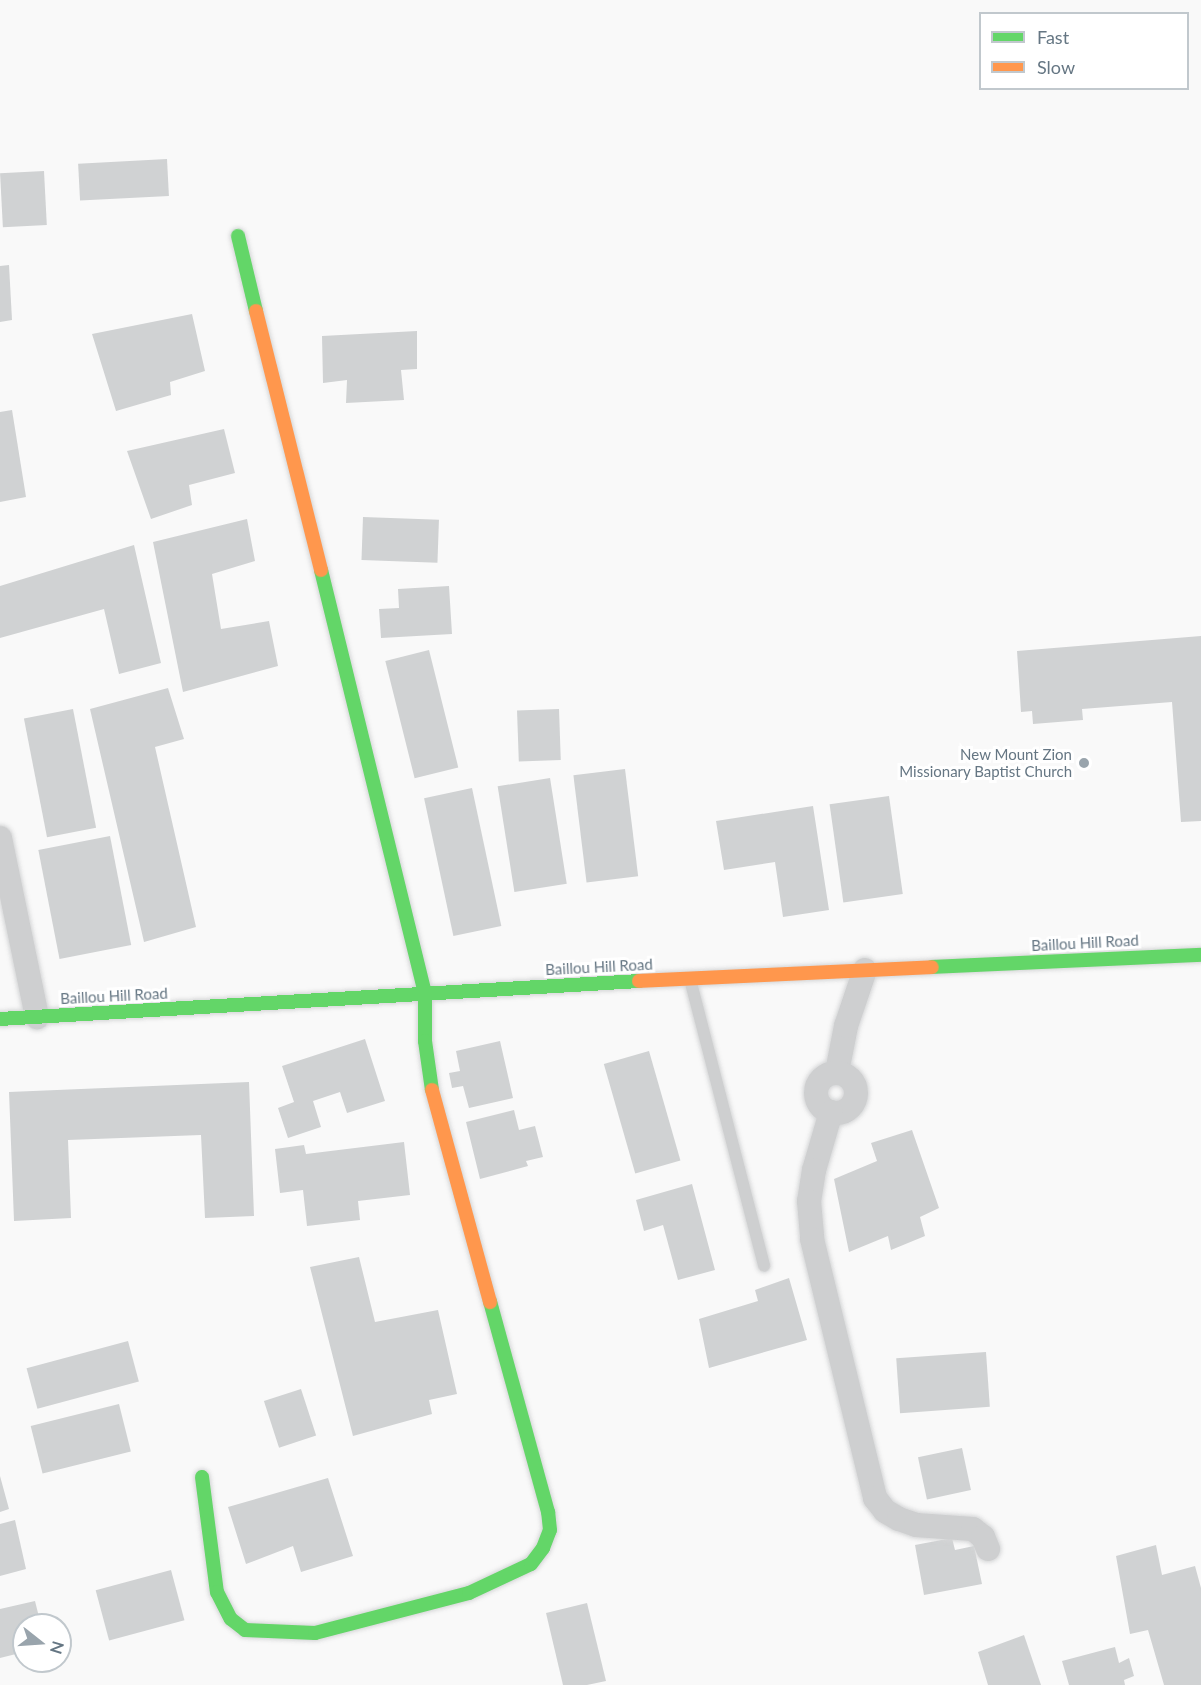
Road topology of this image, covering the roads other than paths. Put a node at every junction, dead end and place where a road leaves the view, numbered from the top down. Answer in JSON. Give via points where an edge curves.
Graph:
{"nodes":[{"id":1,"x":238,"y":236,"type":"dead end"},
{"id":2,"x":0,"y":838,"type":"edge"},
{"id":3,"x":1201,"y":954,"type":"edge"},
{"id":4,"x":864,"y":970,"type":"junction"},
{"id":5,"x":690,"y":978,"type":"junction"},
{"id":6,"x":425,"y":994,"type":"junction"},
{"id":7,"x":37,"y":1017,"type":"junction"},
{"id":8,"x":0,"y":1019,"type":"edge"},
{"id":9,"x":764,"y":1266,"type":"dead end"},
{"id":10,"x":202,"y":1478,"type":"dead end"},
{"id":11,"x":988,"y":1549,"type":"dead end"}],
"edges":[{"from":1,"to":6,"type":"street"},
{"from":2,"to":7,"type":"street"},
{"from":3,"to":4,"type":"street","name":"Baillou Hill Road"},
{"from":4,"to":5,"type":"street","name":"Baillou Hill Road"},
{"from":4,"to":11,"type":"street","via":[[846,1026],[837,1072],[828,1074],[816,1090],[822,1107],[831,1112],[813,1170],[809,1201],[812,1239],[875,1498],[885,1511],[899,1519],[973,1529],[983,1537]]},
{"from":5,"to":6,"type":"street","name":"Baillou Hill Road"},
{"from":5,"to":9,"type":"lane"},
{"from":6,"to":7,"type":"street","name":"Baillou Hill Road"},
{"from":6,"to":10,"type":"street","via":[[430,1083],[548,1512],[550,1530],[543,1548],[531,1564],[469,1593],[315,1633],[245,1630],[231,1619],[217,1592]]},
{"from":7,"to":8,"type":"street","name":"Baillou Hill Road"}]}
